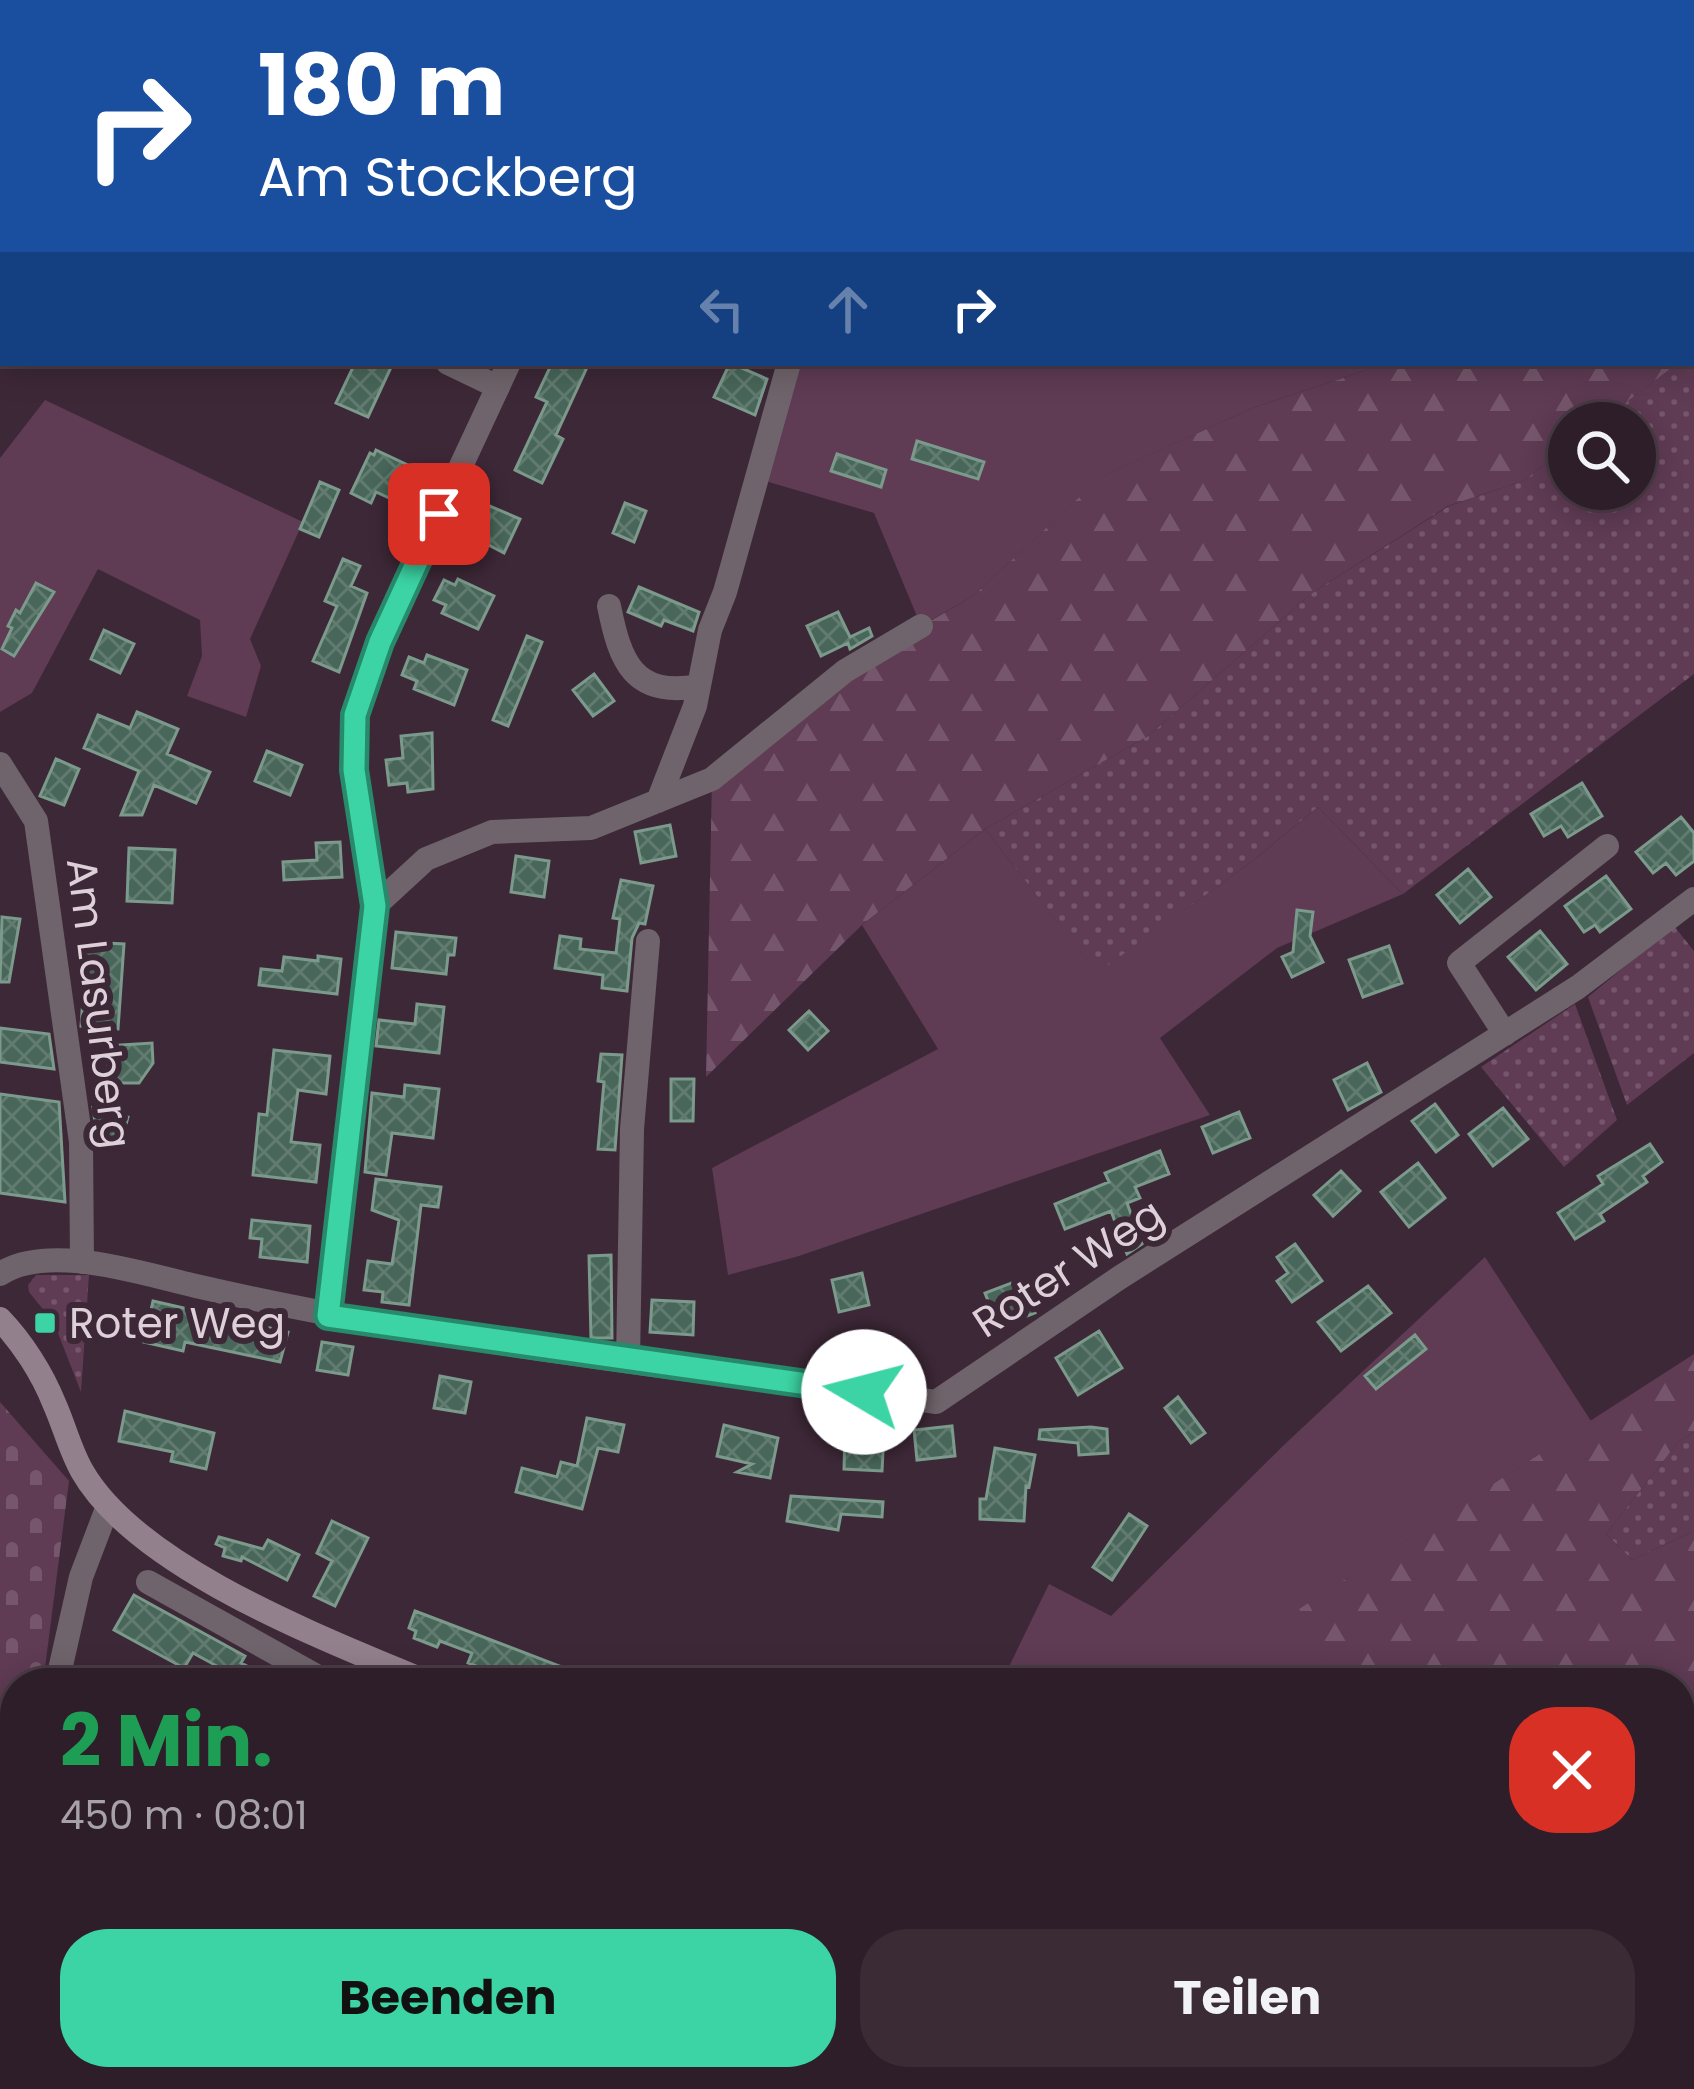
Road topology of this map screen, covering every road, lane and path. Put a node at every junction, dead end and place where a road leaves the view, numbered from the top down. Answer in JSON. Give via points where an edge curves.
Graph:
{"nodes":[{"id":1,"x":454,"y":366,"type":"edge"},
{"id":2,"x":508,"y":366,"type":"edge"},
{"id":3,"x":788,"y":366,"type":"edge"},
{"id":4,"x":498,"y":387,"type":"junction"},
{"id":5,"x":610,"y":606,"type":"dead end"},
{"id":6,"x":921,"y":626,"type":"dead end"},
{"id":7,"x":699,"y":686,"type":"junction"},
{"id":8,"x":0,"y":764,"type":"edge"},
{"id":9,"x":658,"y":801,"type":"junction"},
{"id":10,"x":1607,"y":846,"type":"dead end"},
{"id":11,"x":1694,"y":898,"type":"edge"},
{"id":12,"x":375,"y":906,"type":"junction"},
{"id":13,"x":648,"y":941,"type":"dead end"},
{"id":14,"x":1504,"y":1034,"type":"junction"},
{"id":15,"x":82,"y":1262,"type":"junction"},
{"id":16,"x":0,"y":1274,"type":"edge"},
{"id":17,"x":328,"y":1316,"type":"junction"},
{"id":18,"x":0,"y":1318,"type":"edge"},
{"id":19,"x":628,"y":1361,"type":"junction"},
{"id":20,"x":108,"y":1506,"type":"junction"},
{"id":21,"x":148,"y":1582,"type":"dead end"},
{"id":22,"x":353,"y":1650,"type":"junction"},
{"id":23,"x":65,"y":1668,"type":"edge"},
{"id":24,"x":306,"y":1668,"type":"edge"},
{"id":25,"x":342,"y":1668,"type":"edge"},
{"id":26,"x":395,"y":1668,"type":"edge"}],
"edges":[{"from":1,"to":4,"type":"street"},
{"from":2,"to":4,"type":"street"},
{"from":3,"to":7,"type":"street"},
{"from":4,"to":12,"type":"street","via":[[380,642],[355,715],[354,770]]},
{"from":5,"to":7,"type":"street","via":[[636,678]]},
{"from":6,"to":9,"type":"street","via":[[845,671],[712,779]]},
{"from":7,"to":9,"type":"street"},
{"from":8,"to":15,"type":"street","name":"Am Lasurberg","via":[[36,820],[81,1142]]},
{"from":9,"to":12,"type":"street","via":[[591,829],[492,832],[426,859]]},
{"from":10,"to":14,"type":"street","via":[[1459,962]]},
{"from":11,"to":14,"type":"street","name":"Roter Weg"},
{"from":12,"to":17,"type":"street"},
{"from":13,"to":19,"type":"street","via":[[632,1129]]},
{"from":14,"to":19,"type":"street","name":"Roter Weg","via":[[936,1402]]},
{"from":15,"to":16,"type":"street","name":"Roter Weg","via":[[13,1265]]},
{"from":15,"to":17,"type":"street","name":"Roter Weg"},
{"from":17,"to":19,"type":"street","name":"Roter Weg"},
{"from":18,"to":20,"type":"main road"},
{"from":20,"to":22,"type":"main road","via":[[175,1559]]},
{"from":20,"to":23,"type":"street","via":[[80,1577]]},
{"from":21,"to":24,"type":"street"},
{"from":22,"to":25,"type":"street"},
{"from":22,"to":26,"type":"main road"}]}
